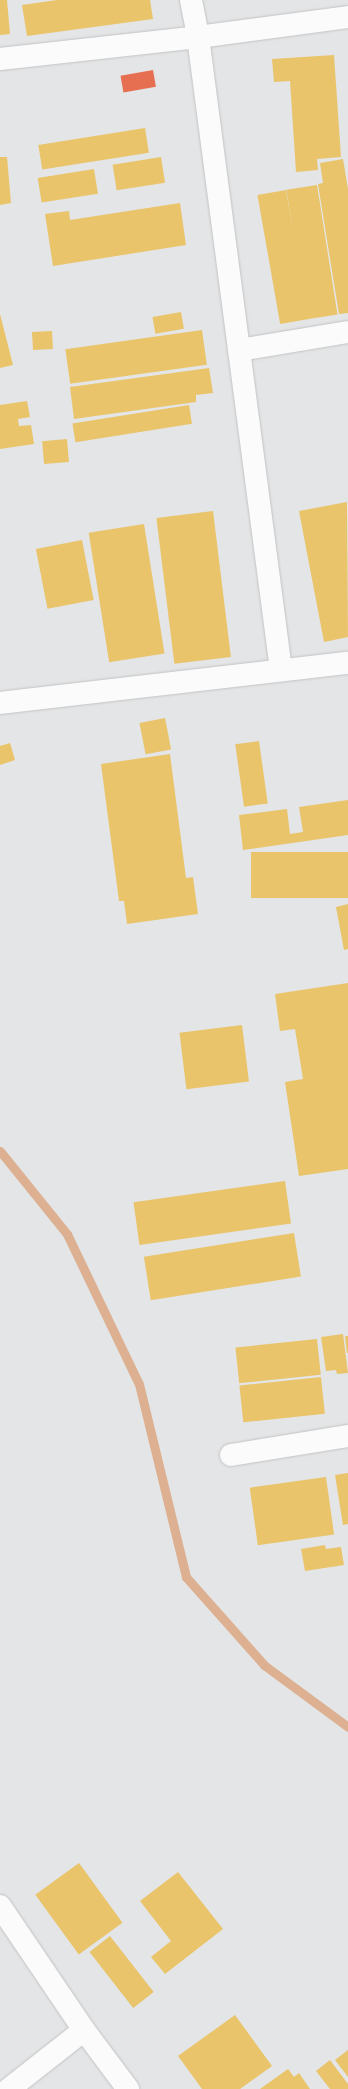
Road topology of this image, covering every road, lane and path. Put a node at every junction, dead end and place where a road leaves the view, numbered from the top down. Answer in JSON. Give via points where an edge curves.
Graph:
{"nodes":[{"id":1,"x":191,"y":0,"type":"edge"},
{"id":2,"x":348,"y":17,"type":"edge"},
{"id":3,"x":198,"y":37,"type":"junction"},
{"id":4,"x":0,"y":59,"type":"edge"},
{"id":5,"x":348,"y":332,"type":"edge"},
{"id":6,"x":239,"y":350,"type":"junction"},
{"id":7,"x":348,"y":663,"type":"edge"},
{"id":8,"x":281,"y":670,"type":"junction"},
{"id":9,"x":0,"y":703,"type":"edge"},
{"id":10,"x":348,"y":1436,"type":"edge"},
{"id":11,"x":231,"y":1455,"type":"dead end"},
{"id":12,"x":0,"y":1906,"type":"edge"},
{"id":13,"x":84,"y":2030,"type":"junction"},
{"id":14,"x":9,"y":2089,"type":"edge"},
{"id":15,"x":128,"y":2089,"type":"edge"}],
"edges":[{"from":1,"to":3,"type":"street"},
{"from":2,"to":3,"type":"street"},
{"from":3,"to":4,"type":"street"},
{"from":3,"to":6,"type":"street"},
{"from":5,"to":6,"type":"street"},
{"from":6,"to":8,"type":"street"},
{"from":7,"to":8,"type":"street"},
{"from":8,"to":9,"type":"street"},
{"from":10,"to":11,"type":"street"},
{"from":12,"to":13,"type":"street"},
{"from":13,"to":14,"type":"street"},
{"from":13,"to":15,"type":"street"}]}
